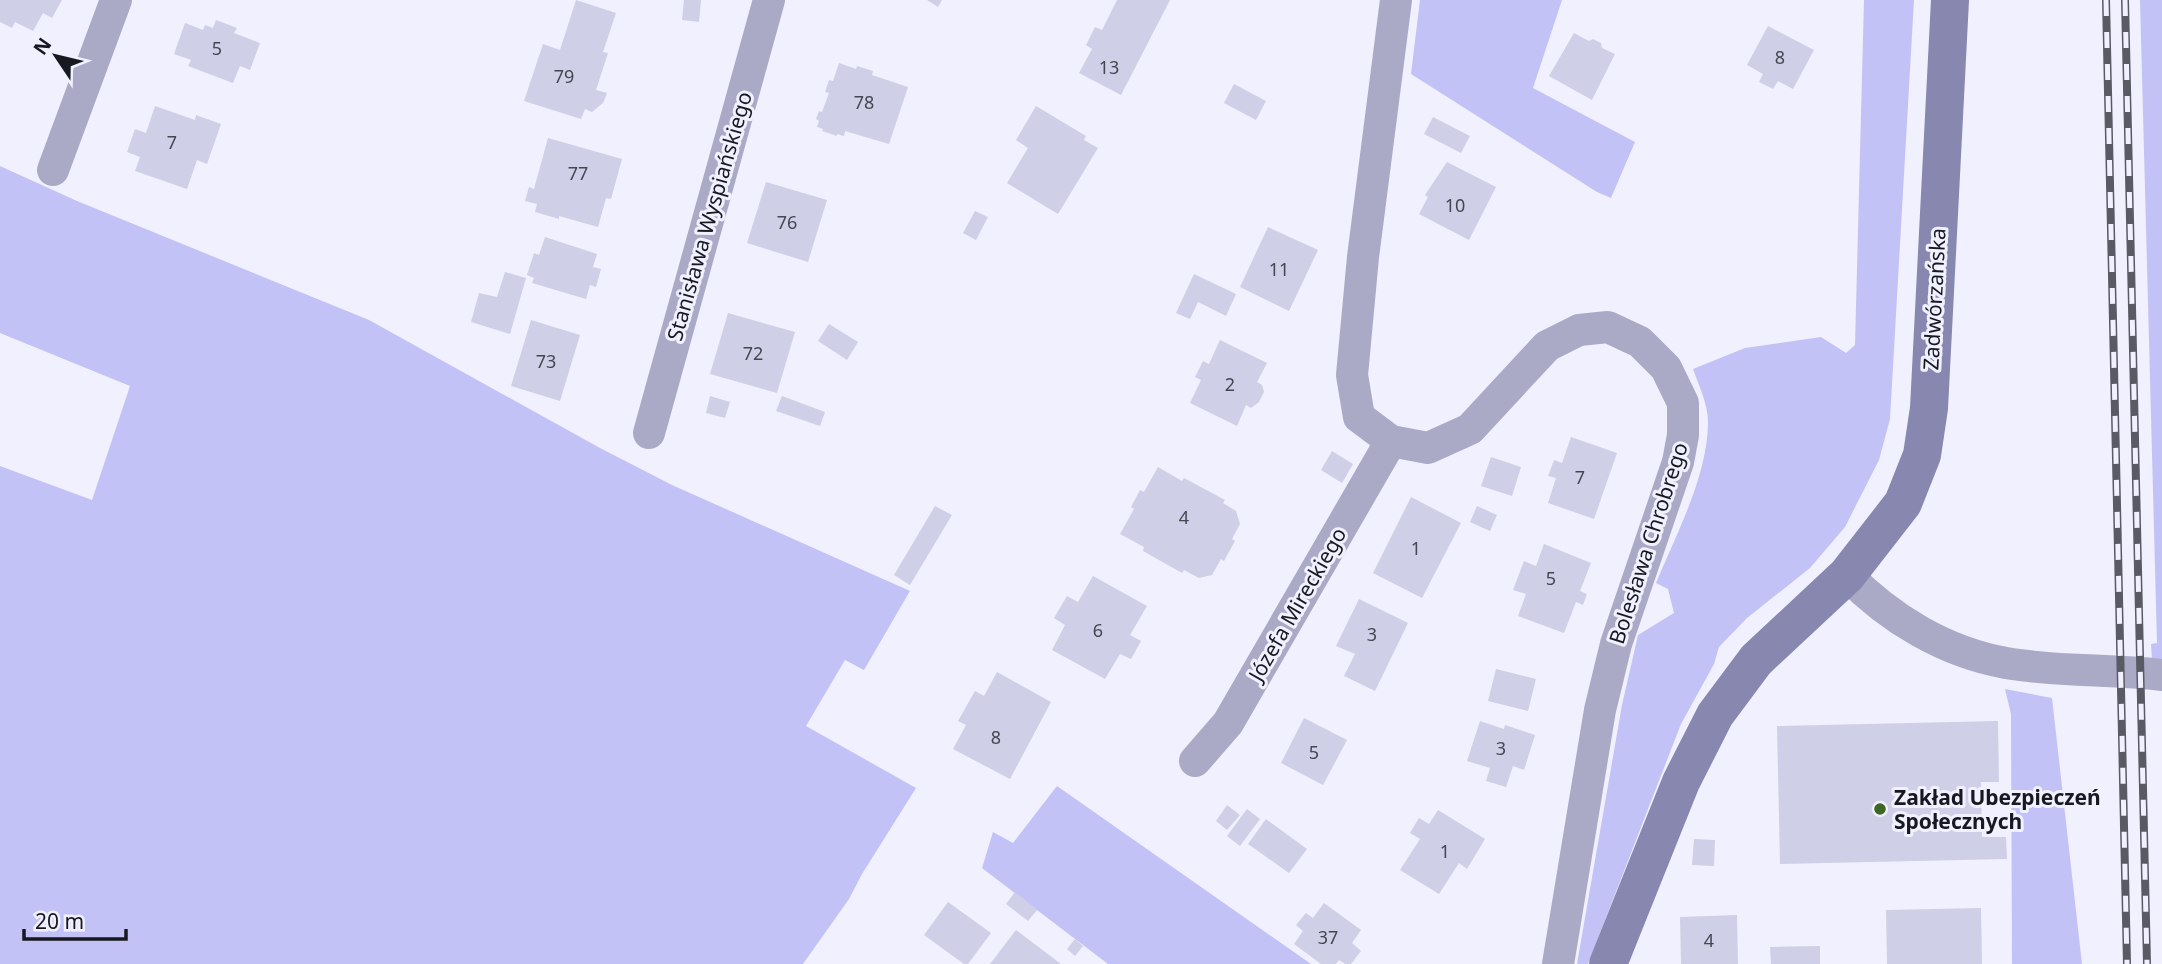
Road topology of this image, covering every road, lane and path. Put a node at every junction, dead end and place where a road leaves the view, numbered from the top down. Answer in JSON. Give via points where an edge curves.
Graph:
{"nodes":[{"id":1,"x":116,"y":0,"type":"edge"},
{"id":2,"x":769,"y":0,"type":"edge"},
{"id":3,"x":1396,"y":0,"type":"edge"},
{"id":4,"x":1950,"y":0,"type":"edge"},
{"id":5,"x":53,"y":170,"type":"dead end"},
{"id":6,"x":649,"y":433,"type":"dead end"},
{"id":7,"x":1391,"y":441,"type":"junction"},
{"id":8,"x":1847,"y":575,"type":"junction"},
{"id":9,"x":2162,"y":675,"type":"edge"},
{"id":10,"x":1195,"y":761,"type":"dead end"},
{"id":11,"x":1558,"y":964,"type":"edge"},
{"id":12,"x":1608,"y":964,"type":"edge"}],
"edges":[{"from":1,"to":5,"type":"street"},
{"from":2,"to":6,"type":"street","name":"Stanisława Wyspiańskiego"},
{"from":3,"to":7,"type":"street","name":"Bolesława Chrobrego","via":[[1352,375],[1359,416]]},
{"from":4,"to":8,"type":"street","name":"Zadwórzańska","via":[[1929,408],[1922,455],[1903,503]]},
{"from":7,"to":10,"type":"street","name":"Józefa Mireckiego","via":[[1228,723]]},
{"from":7,"to":11,"type":"street","name":"Bolesława Chrobrego","via":[[1428,448],[1470,429],[1547,346],[1579,330],[1608,327],[1640,342],[1666,369],[1683,403],[1678,462],[1616,644],[1600,710]]},
{"from":8,"to":9,"type":"street","via":[[1889,612],[1946,646],[2005,663]]},
{"from":8,"to":12,"type":"street","name":"Zadwórzańska","via":[[1756,660],[1715,715],[1681,782]]}]}
